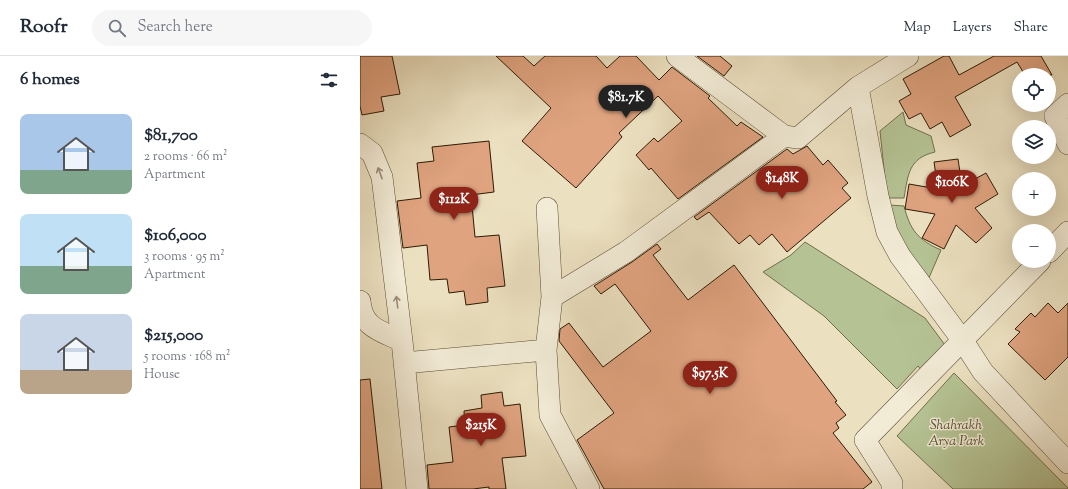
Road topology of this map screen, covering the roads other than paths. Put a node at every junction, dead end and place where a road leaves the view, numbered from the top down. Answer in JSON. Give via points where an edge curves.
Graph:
{"nodes":[{"id":1,"x":676,"y":56,"type":"edge"},
{"id":2,"x":908,"y":56,"type":"edge"},
{"id":3,"x":858,"y":87,"type":"junction"},
{"id":4,"x":1068,"y":104,"type":"edge"},
{"id":5,"x":784,"y":136,"type":"junction"},
{"id":6,"x":360,"y":144,"type":"edge"},
{"id":7,"x":1068,"y":144,"type":"edge"},
{"id":8,"x":547,"y":208,"type":"dead end"},
{"id":9,"x":1068,"y":232,"type":"edge"},
{"id":10,"x":1056,"y":245,"type":"edge"},
{"id":11,"x":1033,"y":268,"type":"edge"},
{"id":12,"x":552,"y":297,"type":"junction"},
{"id":13,"x":360,"y":301,"type":"edge"},
{"id":14,"x":402,"y":340,"type":"junction"},
{"id":15,"x":963,"y":341,"type":"junction"},
{"id":16,"x":546,"y":350,"type":"junction"},
{"id":17,"x":404,"y":363,"type":"junction"},
{"id":18,"x":1068,"y":463,"type":"edge"},
{"id":19,"x":417,"y":489,"type":"edge"},
{"id":20,"x":589,"y":489,"type":"edge"},
{"id":21,"x":892,"y":489,"type":"edge"}],
"edges":[{"from":1,"to":5,"type":"street"},
{"from":2,"to":3,"type":"street"},
{"from":3,"to":5,"type":"street","via":[[798,138]]},
{"from":3,"to":15,"type":"street","via":[[887,232],[900,256]]},
{"from":4,"to":7,"type":"street","via":[[1055,116]]},
{"from":5,"to":12,"type":"street","via":[[626,252]]},
{"from":14,"to":6,"type":"street","one_way":true,"via":[[382,177],[372,153]]},
{"from":8,"to":12,"type":"street"},
{"from":9,"to":10,"type":"street"},
{"from":11,"to":15,"type":"street"},
{"from":12,"to":16,"type":"street"},
{"from":13,"to":14,"type":"street","via":[[361,309],[370,326]]},
{"from":14,"to":17,"type":"street"},
{"from":15,"to":18,"type":"street","via":[[983,372]]},
{"from":15,"to":21,"type":"street","via":[[865,440],[892,483]]},
{"from":16,"to":17,"type":"street"},
{"from":16,"to":20,"type":"street","via":[[550,415]]},
{"from":17,"to":19,"type":"street"}]}
